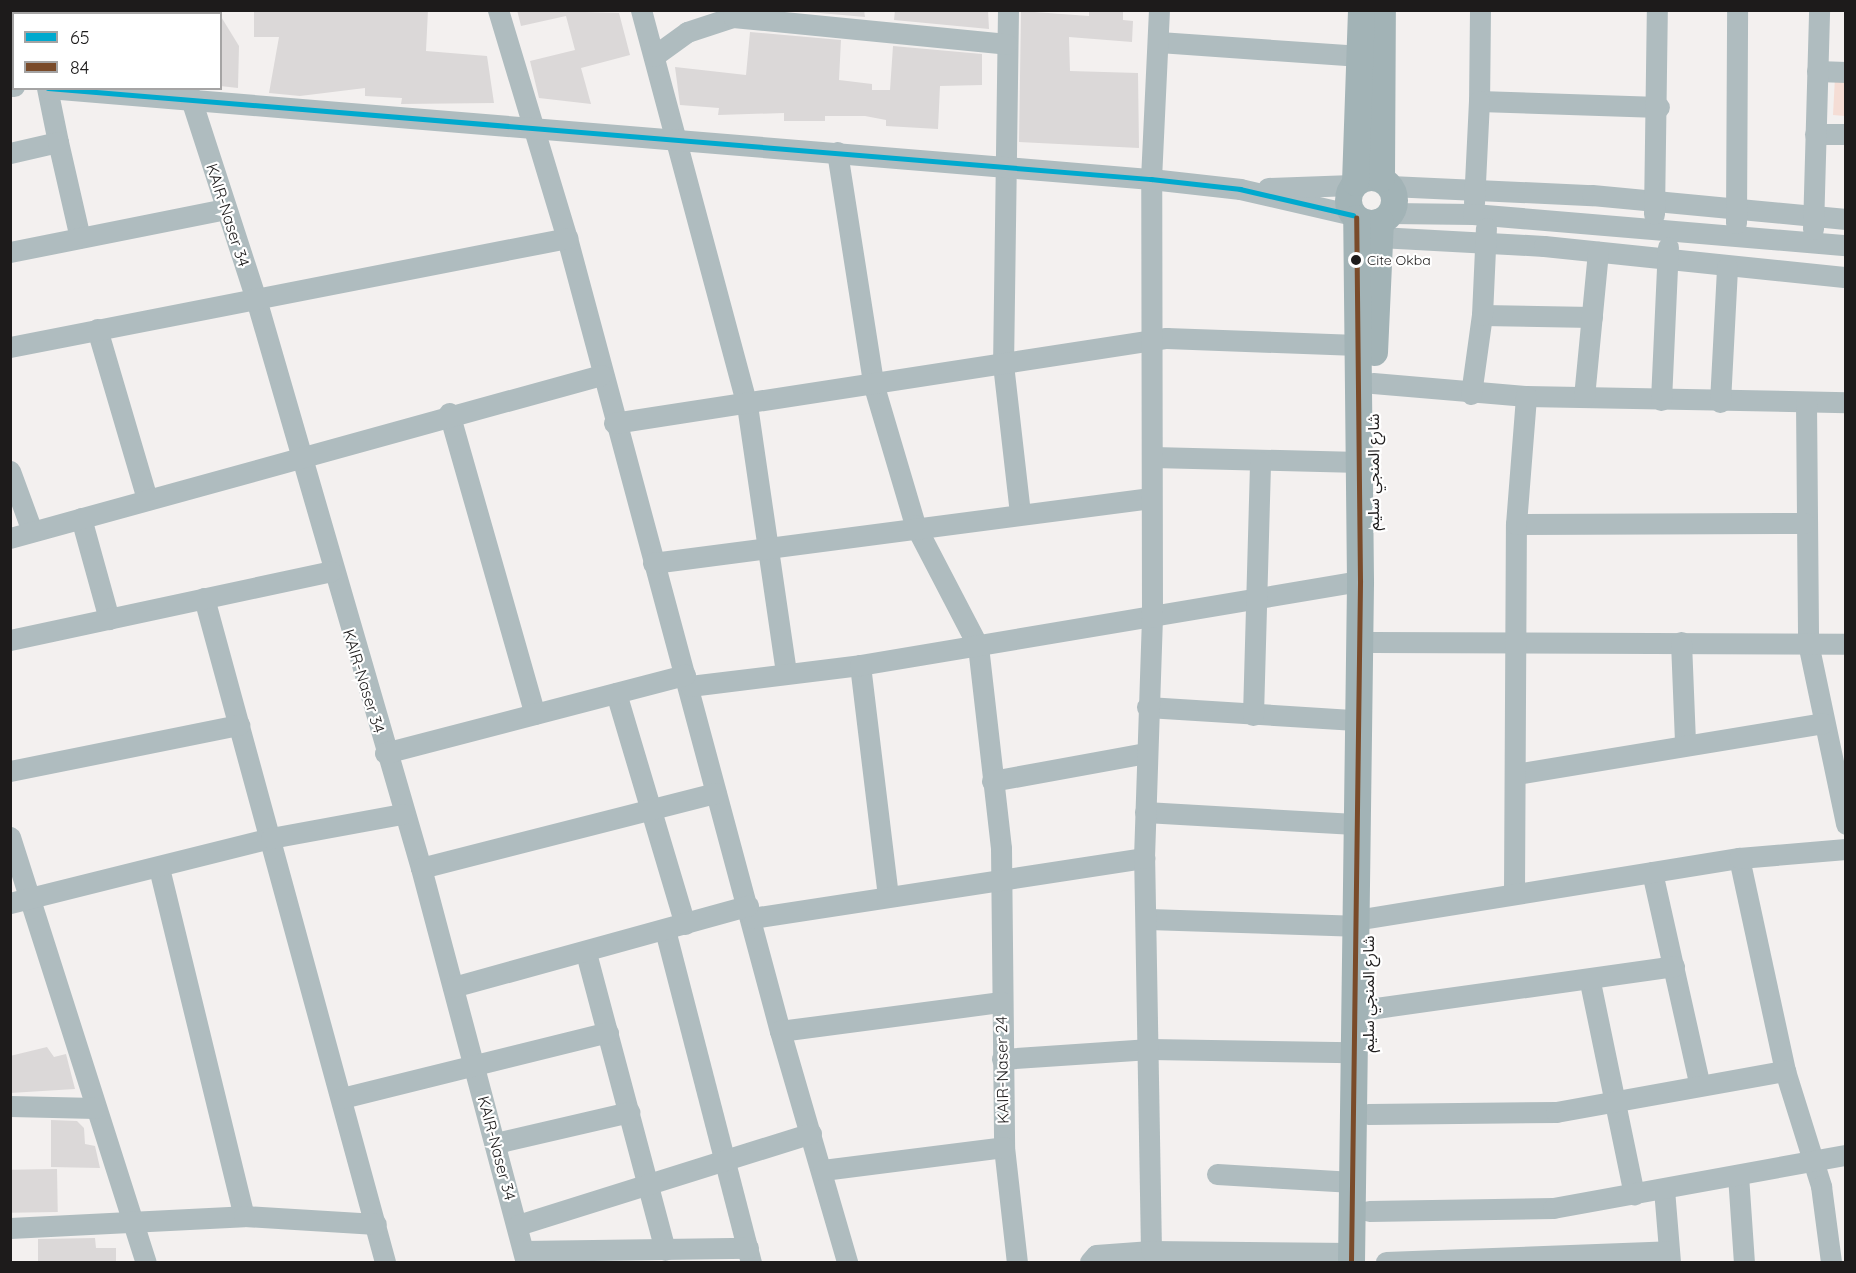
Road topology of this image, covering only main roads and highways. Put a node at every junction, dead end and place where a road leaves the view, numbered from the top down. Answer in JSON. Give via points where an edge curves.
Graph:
{"nodes":[{"id":1,"x":1361,"y":10,"type":"edge"},
{"id":2,"x":1382,"y":10,"type":"edge"},
{"id":3,"x":1370,"y":183,"type":"junction"},
{"id":4,"x":1372,"y":221,"type":"junction"},
{"id":5,"x":1361,"y":922,"type":"junction"},
{"id":6,"x":1358,"y":1259,"type":"edge"}],
"edges":[{"from":1,"to":3,"type":"main road"},
{"from":2,"to":3,"type":"main road"},
{"from":3,"to":4,"type":"main road"},
{"from":3,"to":4,"type":"main road","via":[[1347,203]]},
{"from":4,"to":5,"type":"main road","name":"شارع المنجي سليم","via":[[1372,642]]},
{"from":4,"to":5,"type":"main road","name":"شارع المنجي سليم","via":[[1357,345],[1360,581],[1355,824]]},
{"from":5,"to":6,"type":"main road","name":"شارع المنجي سليم","via":[[1352,1052]]},
{"from":5,"to":6,"type":"main road","name":"شارع المنجي سليم","via":[[1369,1010],[1369,1211]]}]}
